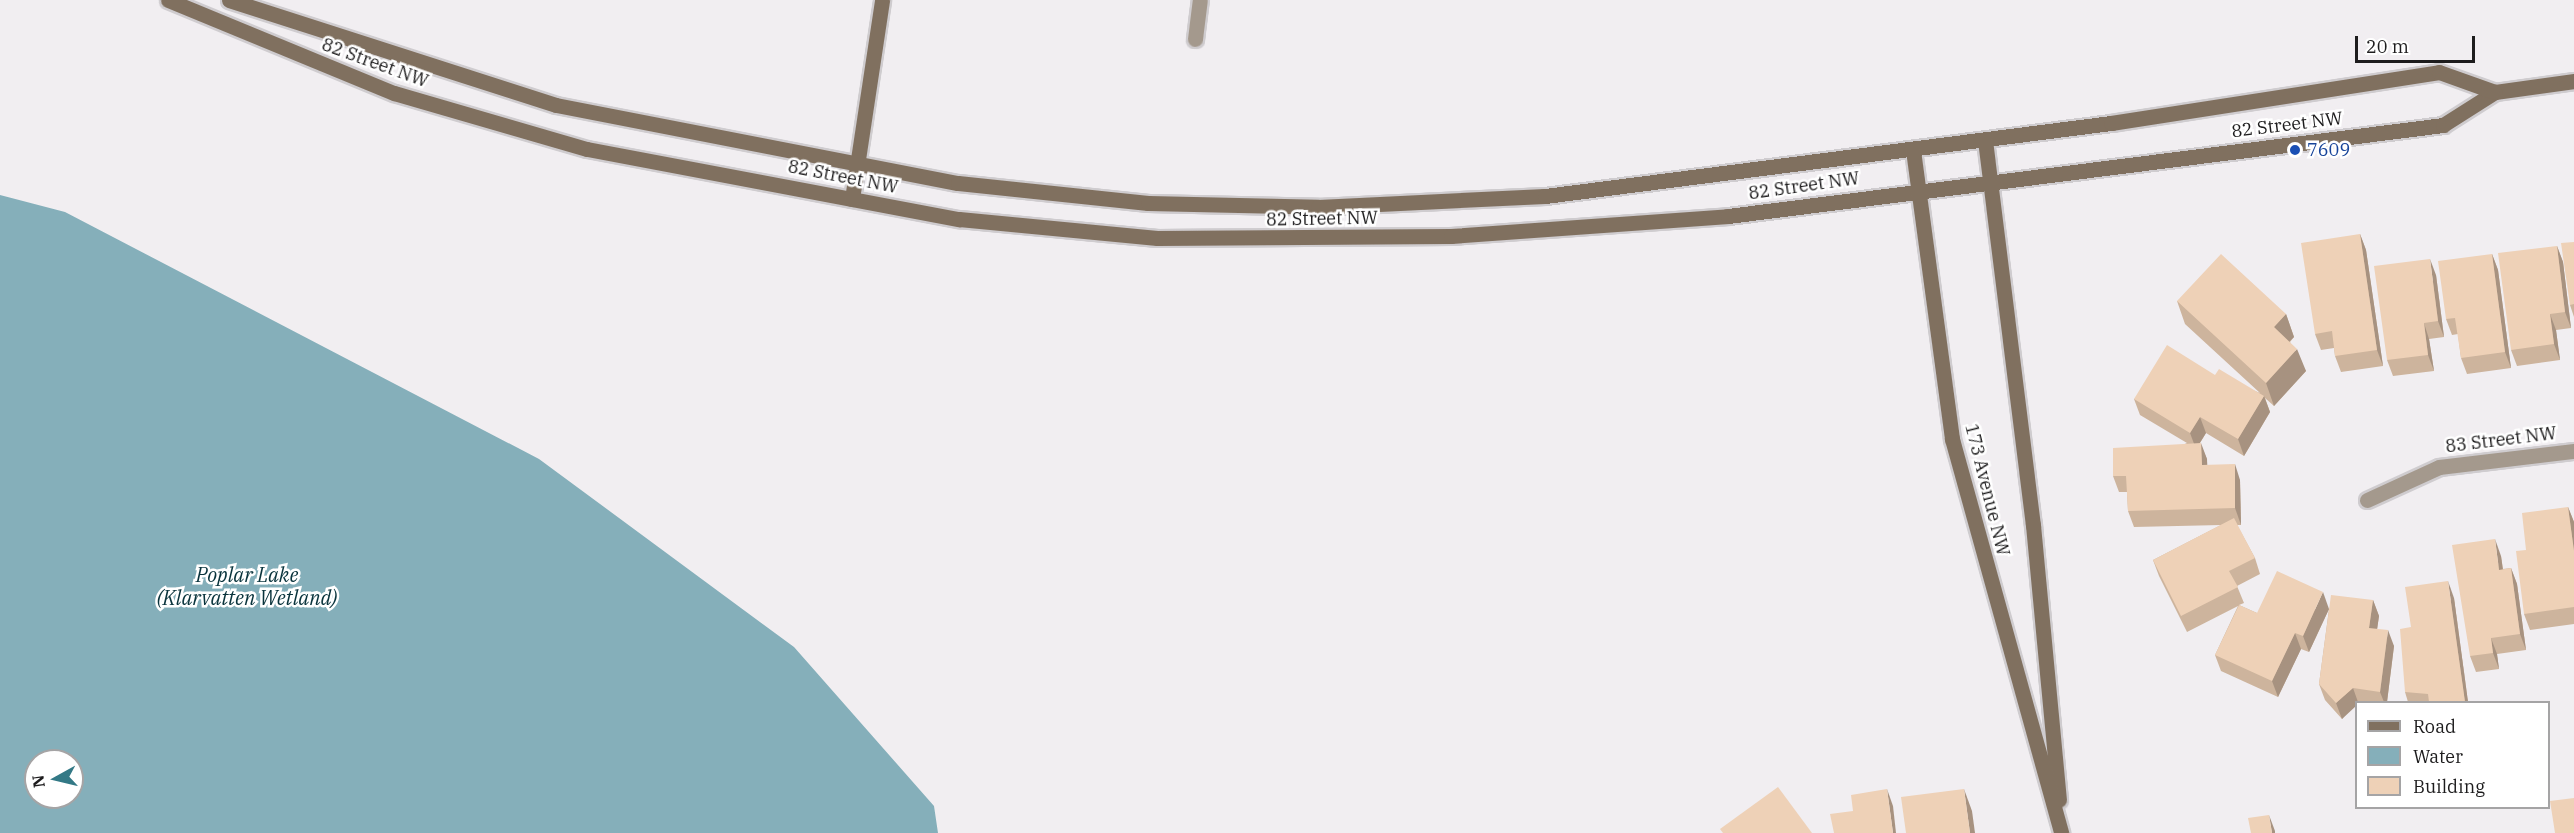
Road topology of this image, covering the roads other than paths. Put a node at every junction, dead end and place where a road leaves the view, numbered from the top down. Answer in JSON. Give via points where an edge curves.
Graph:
{"nodes":[{"id":1,"x":168,"y":0,"type":"edge"},
{"id":2,"x":229,"y":0,"type":"edge"},
{"id":3,"x":882,"y":0,"type":"edge"},
{"id":4,"x":1200,"y":0,"type":"edge"},
{"id":5,"x":1195,"y":39,"type":"dead end"},
{"id":6,"x":2574,"y":81,"type":"edge"},
{"id":7,"x":2495,"y":92,"type":"junction"},
{"id":8,"x":1984,"y":140,"type":"junction"},
{"id":9,"x":1913,"y":150,"type":"junction"},
{"id":10,"x":859,"y":164,"type":"junction"},
{"id":11,"x":1991,"y":181,"type":"junction"},
{"id":12,"x":1917,"y":189,"type":"junction"},
{"id":13,"x":852,"y":199,"type":"junction"},
{"id":14,"x":2574,"y":451,"type":"edge"},
{"id":15,"x":2367,"y":500,"type":"dead end"},
{"id":16,"x":2062,"y":833,"type":"edge"}],
"edges":[{"from":1,"to":13,"type":"main road","name":"82 Street NW","via":[[383,88],[485,122],[587,149]]},
{"from":2,"to":10,"type":"main road","name":"82 Street NW","via":[[556,105]]},
{"from":3,"to":10,"type":"main road"},
{"from":4,"to":5,"type":"street"},
{"from":6,"to":7,"type":"main road","name":"82 Street NW"},
{"from":7,"to":8,"type":"main road","name":"82 Street NW","via":[[2439,72]]},
{"from":7,"to":11,"type":"main road","name":"82 Street NW","via":[[2443,125]]},
{"from":8,"to":9,"type":"main road","name":"82 Street NW"},
{"from":8,"to":11,"type":"main road","name":"173 Avenue NW"},
{"from":9,"to":10,"type":"main road","name":"82 Street NW","via":[[1545,196],[1340,207],[1080,198]]},
{"from":9,"to":12,"type":"main road","name":"173 Avenue NW"},
{"from":10,"to":13,"type":"main road"},
{"from":11,"to":12,"type":"main road","name":"82 Street NW"},
{"from":11,"to":16,"type":"main road","name":"173 Avenue NW"},
{"from":12,"to":13,"type":"main road","name":"82 Street NW","via":[[1644,225],[1291,240],[1078,232],[959,219]]},
{"from":12,"to":16,"type":"main road","name":"173 Avenue NW","via":[[1952,440]]},
{"from":14,"to":15,"type":"street","name":"83 Street NW","via":[[2439,467]]}]}
